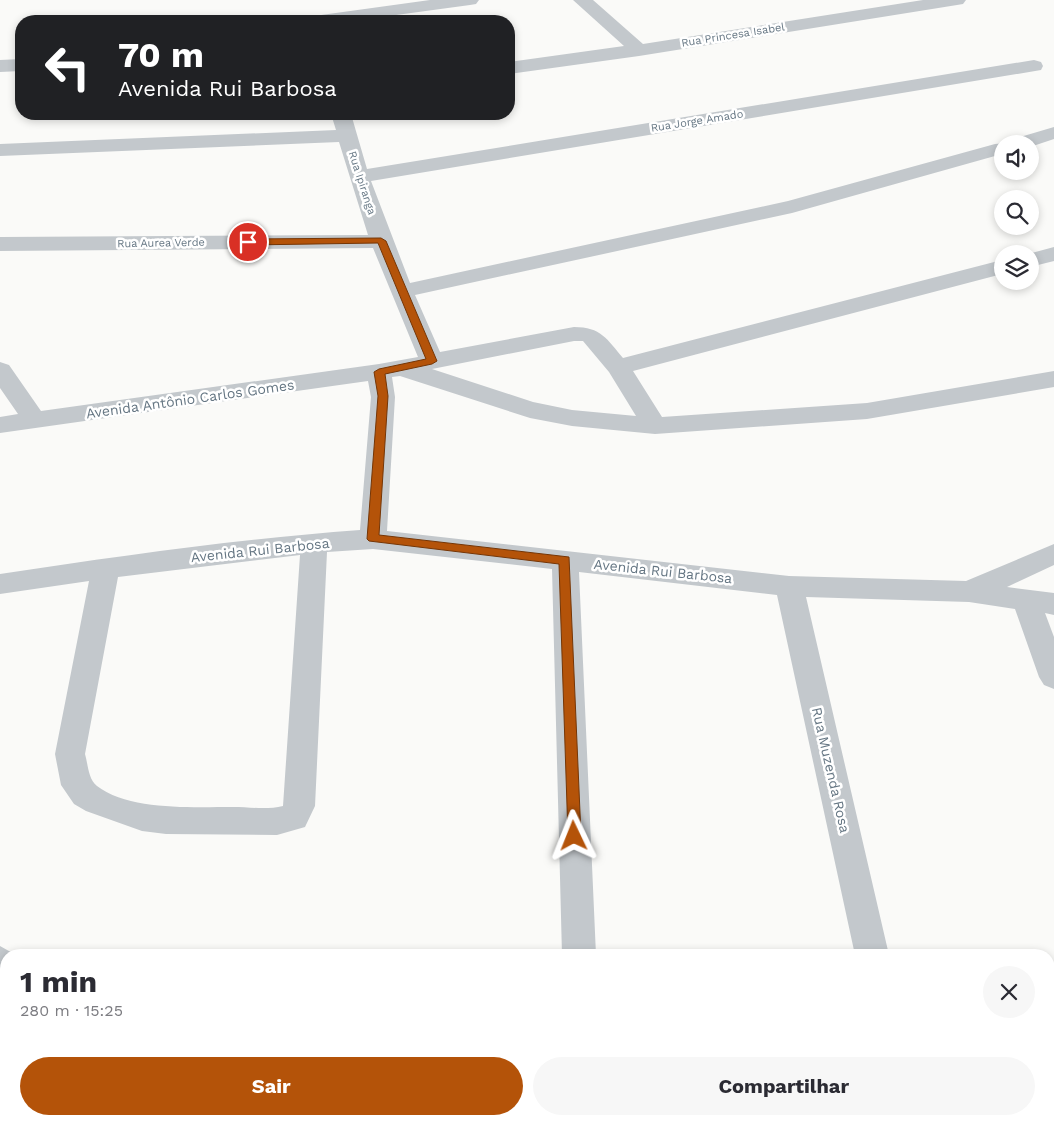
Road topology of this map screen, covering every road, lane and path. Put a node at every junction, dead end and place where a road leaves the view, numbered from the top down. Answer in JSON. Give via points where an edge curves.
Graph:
{"nodes":[{"id":1,"x":470,"y":0,"type":"edge"},
{"id":2,"x":582,"y":0,"type":"edge"},
{"id":3,"x":957,"y":0,"type":"edge"},
{"id":4,"x":331,"y":15,"type":"edge"},
{"id":5,"x":639,"y":50,"type":"junction"},
{"id":6,"x":15,"y":65,"type":"edge"},
{"id":7,"x":0,"y":66,"type":"edge"},
{"id":8,"x":1034,"y":66,"type":"dead end"},
{"id":9,"x":515,"y":67,"type":"edge"},
{"id":10,"x":343,"y":120,"type":"edge"},
{"id":11,"x":1054,"y":133,"type":"edge"},
{"id":12,"x":347,"y":136,"type":"junction"},
{"id":13,"x":1039,"y":137,"type":"edge"},
{"id":14,"x":0,"y":150,"type":"edge"},
{"id":15,"x":994,"y":150,"type":"edge"},
{"id":16,"x":359,"y":177,"type":"junction"},
{"id":17,"x":381,"y":241,"type":"junction"},
{"id":18,"x":0,"y":244,"type":"edge"},
{"id":19,"x":1054,"y":254,"type":"edge"},
{"id":20,"x":1039,"y":258,"type":"edge"},
{"id":21,"x":994,"y":269,"type":"edge"},
{"id":22,"x":403,"y":291,"type":"junction"},
{"id":23,"x":432,"y":361,"type":"junction"},
{"id":24,"x":618,"y":367,"type":"junction"},
{"id":25,"x":0,"y":370,"type":"edge"},
{"id":26,"x":391,"y":370,"type":"junction"},
{"id":27,"x":1054,"y":379,"type":"edge"},
{"id":28,"x":35,"y":421,"type":"junction"},
{"id":29,"x":0,"y":425,"type":"edge"},
{"id":30,"x":655,"y":426,"type":"junction"},
{"id":31,"x":373,"y":539,"type":"junction"},
{"id":32,"x":314,"y":543,"type":"junction"},
{"id":33,"x":1054,"y":554,"type":"edge"},
{"id":34,"x":565,"y":560,"type":"junction"},
{"id":35,"x":106,"y":567,"type":"junction"},
{"id":36,"x":0,"y":584,"type":"edge"},
{"id":37,"x":789,"y":586,"type":"junction"},
{"id":38,"x":969,"y":592,"type":"junction"},
{"id":39,"x":1026,"y":600,"type":"junction"},
{"id":40,"x":1054,"y":604,"type":"edge"},
{"id":41,"x":1054,"y":677,"type":"edge"},
{"id":42,"x":578,"y":949,"type":"edge"},
{"id":43,"x":871,"y":949,"type":"edge"}],
"edges":[{"from":1,"to":4,"type":"street"},
{"from":2,"to":5,"type":"street"},
{"from":3,"to":5,"type":"street","name":"Rua Princesa Isabel"},
{"from":5,"to":9,"type":"street","name":"Rua Princesa Isabel"},
{"from":6,"to":7,"type":"street"},
{"from":8,"to":16,"type":"street","name":"Rua Jorge Amado"},
{"from":10,"to":12,"type":"street","name":"Rua Ipiranga"},
{"from":11,"to":13,"type":"street"},
{"from":12,"to":14,"type":"street"},
{"from":12,"to":16,"type":"street","name":"Rua Ipiranga"},
{"from":15,"to":22,"type":"street","via":[[792,206]]},
{"from":16,"to":17,"type":"street","name":"Rua Ipiranga"},
{"from":17,"to":18,"type":"street","name":"Rua Aurea Verde"},
{"from":17,"to":22,"type":"street","name":"Rua Ipiranga"},
{"from":19,"to":20,"type":"street"},
{"from":21,"to":24,"type":"street"},
{"from":22,"to":23,"type":"street","name":"Rua Ipiranga"},
{"from":23,"to":24,"type":"street","name":"Avenida Antônio Carlos Gomes","via":[[580,334],[591,336]]},
{"from":23,"to":26,"type":"street","name":"Avenida Antônio Carlos Gomes"},
{"from":24,"to":30,"type":"street","name":"Avenida Antônio Carlos Gomes"},
{"from":25,"to":28,"type":"street"},
{"from":26,"to":28,"type":"street","name":"Avenida Antônio Carlos Gomes"},
{"from":26,"to":30,"type":"street","via":[[530,410],[572,418]]},
{"from":26,"to":31,"type":"street","via":[[383,396]]},
{"from":27,"to":30,"type":"street","via":[[867,411]]},
{"from":28,"to":29,"type":"street","name":"Avenida Antônio Carlos Gomes"},
{"from":31,"to":32,"type":"street","name":"Avenida Rui Barbosa"},
{"from":31,"to":34,"type":"street","name":"Avenida Rui Barbosa"},
{"from":32,"to":35,"type":"street","name":"Avenida Rui Barbosa"},
{"from":32,"to":35,"type":"street","via":[[299,806],[294,817],[278,821],[152,819],[90,799],[77,785],[70,754]]},
{"from":33,"to":38,"type":"street"},
{"from":34,"to":37,"type":"street","name":"Avenida Rui Barbosa"},
{"from":34,"to":42,"type":"street"},
{"from":35,"to":36,"type":"street","name":"Avenida Rui Barbosa"},
{"from":37,"to":38,"type":"street","name":"Avenida Rui Barbosa"},
{"from":37,"to":43,"type":"street","name":"Rua Muzenda Rosa"},
{"from":38,"to":39,"type":"street","name":"Avenida Rui Barbosa"},
{"from":39,"to":40,"type":"street","name":"Avenida Rui Barbosa"},
{"from":39,"to":41,"type":"street"}]}
